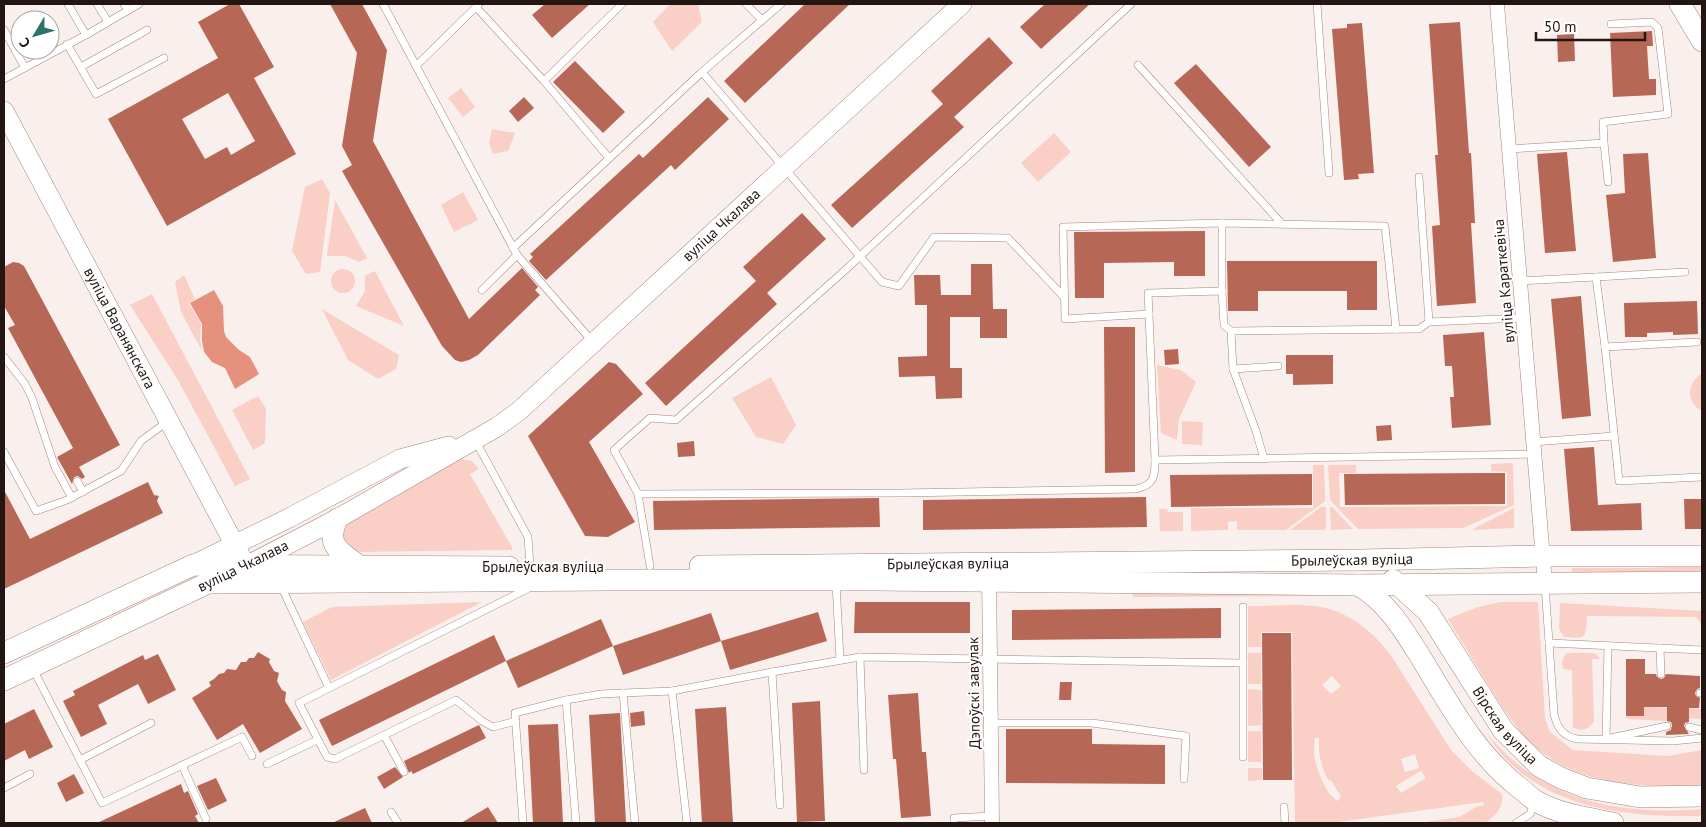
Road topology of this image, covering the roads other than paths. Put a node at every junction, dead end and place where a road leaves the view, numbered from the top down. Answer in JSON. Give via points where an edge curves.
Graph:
{"nodes":[{"id":1,"x":68,"y":4,"type":"edge"},
{"id":2,"x":97,"y":4,"type":"edge"},
{"id":3,"x":139,"y":4,"type":"edge"},
{"id":4,"x":383,"y":4,"type":"edge"},
{"id":5,"x":622,"y":4,"type":"edge"},
{"id":6,"x":746,"y":4,"type":"edge"},
{"id":7,"x":781,"y":4,"type":"edge"},
{"id":8,"x":962,"y":4,"type":"edge"},
{"id":9,"x":1131,"y":4,"type":"edge"},
{"id":10,"x":1317,"y":4,"type":"edge"},
{"id":11,"x":1497,"y":4,"type":"edge"},
{"id":12,"x":1680,"y":4,"type":"edge"},
{"id":13,"x":477,"y":5,"type":"edge"},
{"id":14,"x":126,"y":7,"type":"edge"},
{"id":15,"x":762,"y":20,"type":"junction"},
{"id":16,"x":108,"y":22,"type":"junction"},
{"id":17,"x":1611,"y":24,"type":"dead end"},
{"id":18,"x":4,"y":30,"type":"edge"},
{"id":19,"x":147,"y":30,"type":"dead end"},
{"id":20,"x":86,"y":35,"type":"junction"},
{"id":21,"x":1702,"y":41,"type":"edge"},
{"id":22,"x":67,"y":44,"type":"junction"},
{"id":23,"x":164,"y":58,"type":"dead end"},
{"id":24,"x":1138,"y":65,"type":"dead end"},
{"id":25,"x":416,"y":66,"type":"junction"},
{"id":26,"x":81,"y":67,"type":"junction"},
{"id":27,"x":25,"y":68,"type":"junction"},
{"id":28,"x":702,"y":72,"type":"junction"},
{"id":29,"x":4,"y":79,"type":"edge"},
{"id":30,"x":544,"y":81,"type":"junction"},
{"id":31,"x":4,"y":111,"type":"edge"},
{"id":32,"x":1604,"y":143,"type":"junction"},
{"id":33,"x":1509,"y":149,"type":"junction"},
{"id":34,"x":609,"y":158,"type":"junction"},
{"id":35,"x":784,"y":167,"type":"junction"},
{"id":36,"x":1329,"y":174,"type":"dead end"},
{"id":37,"x":1419,"y":177,"type":"dead end"},
{"id":38,"x":1608,"y":182,"type":"dead end"},
{"id":39,"x":1222,"y":223,"type":"junction"},
{"id":40,"x":1282,"y":224,"type":"junction"},
{"id":41,"x":515,"y":251,"type":"junction"},
{"id":42,"x":860,"y":256,"type":"junction"},
{"id":43,"x":1685,"y":272,"type":"dead end"},
{"id":44,"x":1596,"y":277,"type":"junction"},
{"id":45,"x":1520,"y":280,"type":"junction"},
{"id":46,"x":482,"y":290,"type":"dead end"},
{"id":47,"x":1222,"y":291,"type":"junction"},
{"id":48,"x":1064,"y":297,"type":"junction"},
{"id":49,"x":1149,"y":314,"type":"junction"},
{"id":50,"x":1523,"y":318,"type":"junction"},
{"id":51,"x":1429,"y":322,"type":"junction"},
{"id":52,"x":1396,"y":329,"type":"junction"},
{"id":53,"x":1231,"y":331,"type":"junction"},
{"id":54,"x":1697,"y":342,"type":"dead end"},
{"id":55,"x":594,"y":343,"type":"junction"},
{"id":56,"x":1606,"y":347,"type":"junction"},
{"id":57,"x":4,"y":357,"type":"edge"},
{"id":58,"x":1278,"y":366,"type":"dead end"},
{"id":59,"x":1233,"y":369,"type":"junction"},
{"id":60,"x":169,"y":421,"type":"junction"},
{"id":61,"x":1614,"y":436,"type":"junction"},
{"id":62,"x":475,"y":439,"type":"junction"},
{"id":63,"x":1534,"y":448,"type":"junction"},
{"id":64,"x":4,"y":452,"type":"edge"},
{"id":65,"x":1264,"y":459,"type":"junction"},
{"id":66,"x":1155,"y":460,"type":"junction"},
{"id":67,"x":1702,"y":477,"type":"edge"},
{"id":68,"x":77,"y":481,"type":"dead end"},
{"id":69,"x":83,"y":492,"type":"junction"},
{"id":70,"x":638,"y":494,"type":"junction"},
{"id":71,"x":72,"y":498,"type":"junction"},
{"id":72,"x":336,"y":519,"type":"junction"},
{"id":73,"x":234,"y":546,"type":"junction"},
{"id":74,"x":1543,"y":556,"type":"junction"},
{"id":75,"x":1702,"y":556,"type":"edge"},
{"id":76,"x":1442,"y":558,"type":"junction"},
{"id":77,"x":1362,"y":560,"type":"junction"},
{"id":78,"x":193,"y":565,"type":"junction"},
{"id":79,"x":246,"y":566,"type":"junction"},
{"id":80,"x":358,"y":566,"type":"junction"},
{"id":81,"x":650,"y":566,"type":"junction"},
{"id":82,"x":989,"y":572,"type":"junction"},
{"id":83,"x":536,"y":574,"type":"junction"},
{"id":84,"x":836,"y":581,"type":"junction"},
{"id":85,"x":1702,"y":582,"type":"edge"},
{"id":86,"x":208,"y":583,"type":"junction"},
{"id":87,"x":1445,"y":583,"type":"junction"},
{"id":88,"x":1545,"y":583,"type":"junction"},
{"id":89,"x":279,"y":584,"type":"junction"},
{"id":90,"x":1398,"y":584,"type":"junction"},
{"id":91,"x":1358,"y":585,"type":"junction"},
{"id":92,"x":1243,"y":606,"type":"dead end"},
{"id":93,"x":1428,"y":612,"type":"junction"},
{"id":94,"x":1396,"y":619,"type":"junction"},
{"id":95,"x":1549,"y":643,"type":"junction"},
{"id":96,"x":1608,"y":646,"type":"junction"},
{"id":97,"x":1660,"y":648,"type":"junction"},
{"id":98,"x":1702,"y":650,"type":"edge"},
{"id":99,"x":4,"y":653,"type":"edge"},
{"id":100,"x":860,"y":657,"type":"junction"},
{"id":101,"x":840,"y":660,"type":"junction"},
{"id":102,"x":990,"y":660,"type":"junction"},
{"id":103,"x":1243,"y":663,"type":"junction"},
{"id":104,"x":32,"y":667,"type":"junction"},
{"id":105,"x":772,"y":672,"type":"junction"},
{"id":106,"x":1661,"y":674,"type":"dead end"},
{"id":107,"x":4,"y":680,"type":"edge"},
{"id":108,"x":329,"y":688,"type":"junction"},
{"id":109,"x":672,"y":691,"type":"junction"},
{"id":110,"x":623,"y":693,"type":"junction"},
{"id":111,"x":566,"y":700,"type":"junction"},
{"id":112,"x":516,"y":721,"type":"junction"},
{"id":113,"x":151,"y":722,"type":"dead end"},
{"id":114,"x":991,"y":723,"type":"junction"},
{"id":115,"x":1667,"y":726,"type":"dead end"},
{"id":116,"x":1689,"y":727,"type":"dead end"},
{"id":117,"x":1702,"y":730,"type":"edge"},
{"id":118,"x":384,"y":735,"type":"junction"},
{"id":119,"x":1702,"y":738,"type":"edge"},
{"id":120,"x":1606,"y":739,"type":"junction"},
{"id":121,"x":317,"y":740,"type":"junction"},
{"id":122,"x":252,"y":756,"type":"dead end"},
{"id":123,"x":1243,"y":758,"type":"dead end"},
{"id":124,"x":80,"y":760,"type":"junction"},
{"id":125,"x":267,"y":764,"type":"dead end"},
{"id":126,"x":182,"y":765,"type":"junction"},
{"id":127,"x":864,"y":770,"type":"dead end"},
{"id":128,"x":404,"y":772,"type":"dead end"},
{"id":129,"x":30,"y":774,"type":"dead end"},
{"id":130,"x":1184,"y":780,"type":"dead end"},
{"id":131,"x":4,"y":788,"type":"edge"},
{"id":132,"x":1702,"y":796,"type":"edge"},
{"id":133,"x":1536,"y":801,"type":"junction"},
{"id":134,"x":780,"y":805,"type":"dead end"},
{"id":135,"x":1284,"y":807,"type":"dead end"},
{"id":136,"x":391,"y":812,"type":"dead end"},
{"id":137,"x":206,"y":818,"type":"dead end"},
{"id":138,"x":992,"y":820,"type":"edge"},
{"id":139,"x":398,"y":823,"type":"edge"},
{"id":140,"x":523,"y":823,"type":"edge"},
{"id":141,"x":576,"y":823,"type":"edge"},
{"id":142,"x":635,"y":823,"type":"edge"},
{"id":143,"x":687,"y":823,"type":"edge"},
{"id":144,"x":954,"y":823,"type":"edge"},
{"id":145,"x":1285,"y":823,"type":"edge"},
{"id":146,"x":1516,"y":823,"type":"edge"},
{"id":147,"x":1613,"y":823,"type":"edge"}],
"edges":[{"from":1,"to":20,"type":"lane"},
{"from":2,"to":16,"type":"lane"},
{"from":3,"to":14,"type":"lane"},
{"from":4,"to":25,"type":"lane"},
{"from":5,"to":30,"type":"lane"},
{"from":6,"to":15,"type":"lane"},
{"from":7,"to":15,"type":"lane"},
{"from":8,"to":35,"type":"main road","name":"вуліца Чкалава"},
{"from":9,"to":42,"type":"lane"},
{"from":10,"to":36,"type":"lane"},
{"from":11,"to":33,"type":"street","name":"вуліца Караткевіча"},
{"from":12,"to":21,"type":"main road"},
{"from":13,"to":25,"type":"lane"},
{"from":13,"to":30,"type":"lane"},
{"from":14,"to":16,"type":"lane"},
{"from":15,"to":28,"type":"lane"},
{"from":16,"to":20,"type":"lane"},
{"from":17,"to":32,"type":"lane","via":[[1652,22],[1658,28],[1668,114],[1603,122]]},
{"from":18,"to":27,"type":"lane"},
{"from":19,"to":26,"type":"lane"},
{"from":20,"to":22,"type":"lane"},
{"from":22,"to":26,"type":"lane"},
{"from":22,"to":27,"type":"lane"},
{"from":23,"to":26,"type":"lane","via":[[96,94]]},
{"from":24,"to":40,"type":"lane"},
{"from":25,"to":41,"type":"lane"},
{"from":27,"to":29,"type":"lane"},
{"from":28,"to":34,"type":"lane"},
{"from":28,"to":35,"type":"lane"},
{"from":30,"to":34,"type":"lane"},
{"from":31,"to":60,"type":"main road","name":"вуліца Варанянскага"},
{"from":32,"to":33,"type":"lane"},
{"from":32,"to":38,"type":"lane"},
{"from":33,"to":45,"type":"street","name":"вуліца Караткевіча"},
{"from":34,"to":41,"type":"lane"},
{"from":35,"to":42,"type":"lane"},
{"from":35,"to":55,"type":"main road","name":"вуліца Чкалава"},
{"from":37,"to":51,"type":"lane"},
{"from":39,"to":40,"type":"lane"},
{"from":39,"to":47,"type":"lane"},
{"from":39,"to":48,"type":"lane","via":[[1063,227]]},
{"from":40,"to":52,"type":"lane","via":[[1385,226]]},
{"from":41,"to":46,"type":"lane"},
{"from":41,"to":55,"type":"lane"},
{"from":42,"to":48,"type":"lane","via":[[882,282],[899,286],[934,237],[1008,238]]},
{"from":42,"to":70,"type":"lane","via":[[676,420],[650,418],[614,450]]},
{"from":43,"to":44,"type":"lane"},
{"from":44,"to":45,"type":"lane"},
{"from":44,"to":56,"type":"lane"},
{"from":45,"to":50,"type":"street","name":"вуліца Караткевіча"},
{"from":47,"to":49,"type":"lane","via":[[1148,293]]},
{"from":47,"to":53,"type":"lane","via":[[1224,325]]},
{"from":48,"to":49,"type":"lane","via":[[1065,319]]},
{"from":49,"to":66,"type":"lane"},
{"from":50,"to":51,"type":"lane"},
{"from":50,"to":63,"type":"street","name":"вуліца Караткевіча"},
{"from":51,"to":52,"type":"lane","via":[[1419,329]]},
{"from":52,"to":53,"type":"lane"},
{"from":53,"to":59,"type":"lane"},
{"from":54,"to":56,"type":"lane"},
{"from":55,"to":62,"type":"main road","name":"вуліца Чкалава","via":[[519,411]]},
{"from":56,"to":61,"type":"lane"},
{"from":57,"to":71,"type":"lane","via":[[32,398],[55,467]]},
{"from":58,"to":59,"type":"lane"},
{"from":59,"to":65,"type":"lane"},
{"from":60,"to":69,"type":"lane","via":[[141,441],[121,471]]},
{"from":60,"to":73,"type":"main road","name":"вуліца Варанянскага"},
{"from":61,"to":63,"type":"lane"},
{"from":61,"to":67,"type":"lane","via":[[1619,481]]},
{"from":62,"to":72,"type":"main road","name":"вуліца Чкалава"},
{"from":62,"to":73,"type":"main road","name":"вуліца Чкалава","via":[[400,459]]},
{"from":62,"to":83,"type":"lane","via":[[528,537]]},
{"from":63,"to":65,"type":"lane"},
{"from":63,"to":74,"type":"street","name":"вуліца Караткевіча"},
{"from":64,"to":71,"type":"lane","via":[[36,511]]},
{"from":65,"to":66,"type":"lane"},
{"from":66,"to":70,"type":"lane","via":[[1155,475],[1150,484],[1136,489]]},
{"from":68,"to":69,"type":"lane"},
{"from":69,"to":71,"type":"lane"},
{"from":70,"to":81,"type":"lane"},
{"from":72,"to":79,"type":"main road","name":"вуліца Чкалава"},
{"from":72,"to":80,"type":"main road","via":[[332,538],[335,546]]},
{"from":73,"to":78,"type":"main road","name":"вуліца Чкалава"},
{"from":73,"to":79,"type":"main road","name":"вуліца Варанянскага"},
{"from":74,"to":75,"type":"main road","name":"Брылеўская вуліца"},
{"from":74,"to":76,"type":"main road","name":"Брылеўская вуліца"},
{"from":74,"to":88,"type":"street","name":"вуліца Караткевіча"},
{"from":76,"to":77,"type":"main road","name":"Брылеўская вуліца"},
{"from":76,"to":90,"type":"main road"},
{"from":77,"to":82,"type":"main road","name":"Брылеўская вуліца"},
{"from":77,"to":90,"type":"main road","name":"Вірская вуліца"},
{"from":78,"to":79,"type":"main road","name":"Брылеўская вуліца"},
{"from":78,"to":99,"type":"main road","name":"вуліца Чкалава"},
{"from":79,"to":80,"type":"main road","name":"Брылеўская вуліца"},
{"from":79,"to":86,"type":"main road","name":"вуліца Чкалава"},
{"from":80,"to":83,"type":"main road","name":"Брылеўская вуліца"},
{"from":81,"to":82,"type":"main road","name":"Брылеўская вуліца"},
{"from":81,"to":83,"type":"main road","name":"Брылеўская вуліца"},
{"from":82,"to":84,"type":"main road","name":"Брылеўская вуліца"},
{"from":82,"to":91,"type":"main road","name":"Брылеўская вуліца"},
{"from":82,"to":102,"type":"street","name":"Дэпоўскі завулак"},
{"from":83,"to":84,"type":"main road","name":"Брылеўская вуліца"},
{"from":83,"to":89,"type":"main road","name":"Брылеўская вуліца"},
{"from":83,"to":108,"type":"lane"},
{"from":84,"to":101,"type":"lane"},
{"from":85,"to":88,"type":"main road","name":"Брылеўская вуліца"},
{"from":86,"to":89,"type":"main road","name":"Брылеўская вуліца"},
{"from":86,"to":104,"type":"main road","name":"вуліца Чкалава"},
{"from":87,"to":88,"type":"main road","name":"Брылеўская вуліца"},
{"from":87,"to":90,"type":"main road","name":"Брылеўская вуліца"},
{"from":87,"to":93,"type":"main road","via":[[1428,598]]},
{"from":88,"to":95,"type":"lane"},
{"from":89,"to":108,"type":"lane"},
{"from":90,"to":91,"type":"main road","name":"Брылеўская вуліца"},
{"from":90,"to":93,"type":"main road","name":"Вірская вуліца"},
{"from":90,"to":94,"type":"main road"},
{"from":91,"to":94,"type":"main road","name":"Вірская вуліца","via":[[1378,598]]},
{"from":92,"to":103,"type":"lane"},
{"from":93,"to":132,"type":"main road","name":"Вірская вуліца","via":[[1502,730],[1539,766],[1587,788],[1640,797]]},
{"from":94,"to":133,"type":"main road","name":"Вірская вуліца","via":[[1485,756],[1507,779]]},
{"from":95,"to":96,"type":"lane"},
{"from":95,"to":120,"type":"lane","via":[[1556,723],[1567,737]]},
{"from":96,"to":97,"type":"lane"},
{"from":96,"to":120,"type":"lane"},
{"from":97,"to":98,"type":"lane"},
{"from":97,"to":106,"type":"lane"},
{"from":100,"to":101,"type":"lane"},
{"from":100,"to":102,"type":"lane"},
{"from":100,"to":127,"type":"lane"},
{"from":101,"to":105,"type":"lane"},
{"from":102,"to":103,"type":"lane"},
{"from":102,"to":114,"type":"street","name":"Дэпоўскі завулак"},
{"from":103,"to":123,"type":"lane"},
{"from":104,"to":107,"type":"main road","name":"вуліца Чкалава"},
{"from":104,"to":124,"type":"lane"},
{"from":105,"to":109,"type":"lane"},
{"from":105,"to":134,"type":"lane"},
{"from":108,"to":121,"type":"lane","via":[[299,703]]},
{"from":109,"to":110,"type":"lane"},
{"from":109,"to":143,"type":"lane"},
{"from":110,"to":111,"type":"lane"},
{"from":110,"to":142,"type":"lane"},
{"from":111,"to":112,"type":"lane","via":[[515,713]]},
{"from":111,"to":141,"type":"lane"},
{"from":112,"to":118,"type":"lane","via":[[493,727],[456,700]]},
{"from":112,"to":140,"type":"lane"},
{"from":113,"to":124,"type":"lane"},
{"from":114,"to":130,"type":"lane","via":[[1092,723],[1186,736]]},
{"from":114,"to":138,"type":"street","name":"Дэпоўскі завулак"},
{"from":115,"to":120,"type":"lane"},
{"from":116,"to":117,"type":"lane"},
{"from":118,"to":121,"type":"lane","via":[[335,759],[327,757]]},
{"from":118,"to":128,"type":"lane"},
{"from":119,"to":120,"type":"lane","via":[[1673,741]]},
{"from":121,"to":125,"type":"lane"},
{"from":122,"to":126,"type":"lane","via":[[242,737]]},
{"from":124,"to":126,"type":"lane","via":[[102,803]]},
{"from":126,"to":137,"type":"lane"},
{"from":129,"to":131,"type":"lane"},
{"from":133,"to":146,"type":"lane","via":[[1530,814]]},
{"from":133,"to":147,"type":"main road","name":"Вірская вуліца","via":[[1563,812]]},
{"from":135,"to":145,"type":"lane"},
{"from":136,"to":139,"type":"lane"},
{"from":138,"to":144,"type":"lane","via":[[954,818]]}]}
